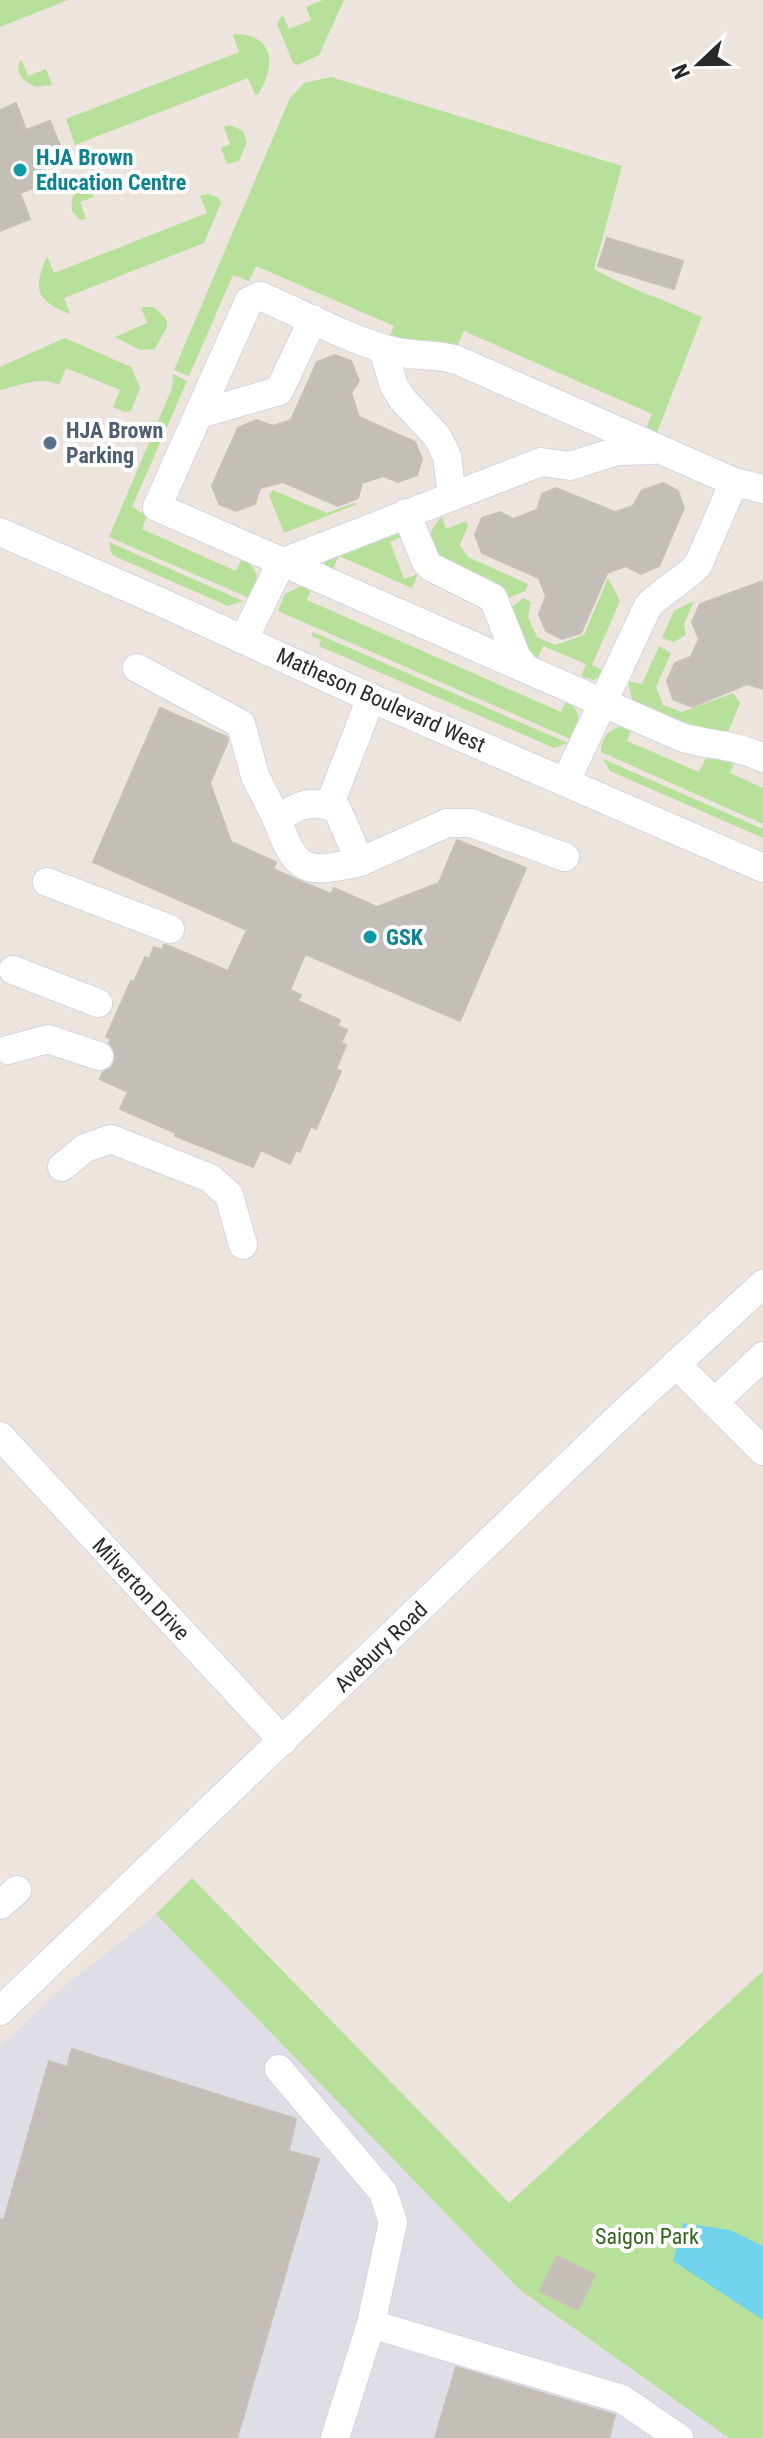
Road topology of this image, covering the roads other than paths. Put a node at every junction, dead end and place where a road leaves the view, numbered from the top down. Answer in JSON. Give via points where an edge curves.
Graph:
{"nodes":[{"id":1,"x":313,"y":319,"type":"junction"},
{"id":2,"x":383,"y":349,"type":"junction"},
{"id":3,"x":199,"y":414,"type":"junction"},
{"id":4,"x":658,"y":449,"type":"junction"},
{"id":5,"x":734,"y":482,"type":"junction"},
{"id":6,"x":763,"y":489,"type":"edge"},
{"id":7,"x":452,"y":496,"type":"junction"},
{"id":8,"x":406,"y":513,"type":"junction"},
{"id":9,"x":0,"y":532,"type":"edge"},
{"id":10,"x":281,"y":563,"type":"junction"},
{"id":11,"x":244,"y":639,"type":"junction"},
{"id":12,"x":137,"y":668,"type":"dead end"},
{"id":13,"x":526,"y":669,"type":"junction"},
{"id":14,"x":371,"y":698,"type":"junction"},
{"id":15,"x":601,"y":703,"type":"junction"},
{"id":16,"x":763,"y":758,"type":"edge"},
{"id":17,"x":566,"y":781,"type":"junction"},
{"id":18,"x":329,"y":806,"type":"junction"},
{"id":19,"x":277,"y":819,"type":"junction"},
{"id":20,"x":565,"y":857,"type":"dead end"},
{"id":21,"x":360,"y":862,"type":"junction"},
{"id":22,"x":763,"y":868,"type":"edge"},
{"id":23,"x":47,"y":882,"type":"dead end"},
{"id":24,"x":170,"y":929,"type":"dead end"},
{"id":25,"x":13,"y":970,"type":"dead end"},
{"id":26,"x":98,"y":1003,"type":"dead end"},
{"id":27,"x":8,"y":1050,"type":"dead end"},
{"id":28,"x":99,"y":1056,"type":"dead end"},
{"id":29,"x":62,"y":1167,"type":"dead end"},
{"id":30,"x":243,"y":1245,"type":"dead end"},
{"id":31,"x":763,"y":1284,"type":"edge"},
{"id":32,"x":763,"y":1356,"type":"edge"},
{"id":33,"x":676,"y":1364,"type":"junction"},
{"id":34,"x":714,"y":1403,"type":"junction"},
{"id":35,"x":0,"y":1436,"type":"edge"},
{"id":36,"x":762,"y":1447,"type":"edge"},
{"id":37,"x":283,"y":1741,"type":"junction"},
{"id":38,"x":0,"y":2011,"type":"edge"},
{"id":39,"x":279,"y":2069,"type":"dead end"},
{"id":40,"x":371,"y":2324,"type":"junction"},
{"id":41,"x":335,"y":2438,"type":"edge"},
{"id":42,"x":679,"y":2438,"type":"edge"}],
"edges":[{"from":1,"to":2,"type":"street"},
{"from":1,"to":3,"type":"street","via":[[279,391]]},
{"from":1,"to":3,"type":"street","via":[[260,296],[249,301]]},
{"from":2,"to":4,"type":"street","via":[[457,360]]},
{"from":2,"to":7,"type":"street","via":[[394,386],[437,436],[447,456]]},
{"from":3,"to":10,"type":"street","via":[[157,507]]},
{"from":4,"to":5,"type":"street"},
{"from":4,"to":7,"type":"street","via":[[617,451],[570,466],[541,462]]},
{"from":5,"to":6,"type":"street"},
{"from":5,"to":15,"type":"street","via":[[698,565],[648,606]]},
{"from":7,"to":8,"type":"street"},
{"from":8,"to":10,"type":"street"},
{"from":8,"to":13,"type":"street","via":[[431,567],[493,598]]},
{"from":9,"to":11,"type":"street","name":"Matheson Boulevard West"},
{"from":10,"to":11,"type":"street"},
{"from":10,"to":13,"type":"street"},
{"from":11,"to":14,"type":"street","name":"Matheson Boulevard West"},
{"from":12,"to":19,"type":"street","via":[[241,724],[255,776]]},
{"from":13,"to":15,"type":"street"},
{"from":14,"to":17,"type":"street","name":"Matheson Boulevard West"},
{"from":14,"to":18,"type":"street"},
{"from":15,"to":16,"type":"street","via":[[681,737],[742,747]]},
{"from":15,"to":17,"type":"street"},
{"from":17,"to":22,"type":"street","name":"Matheson Boulevard West"},
{"from":18,"to":19,"type":"street","via":[[298,806]]},
{"from":18,"to":21,"type":"street","via":[[337,809]]},
{"from":19,"to":21,"type":"street","via":[[288,849],[302,866],[325,870]]},
{"from":20,"to":21,"type":"street","via":[[471,823],[447,823]]},
{"from":23,"to":24,"type":"street"},
{"from":25,"to":26,"type":"street"},
{"from":27,"to":28,"type":"street","via":[[48,1039]]},
{"from":29,"to":30,"type":"street","via":[[85,1148],[111,1139],[210,1178],[229,1195]]},
{"from":31,"to":33,"type":"street","name":"Avebury Road"},
{"from":32,"to":34,"type":"street"},
{"from":33,"to":34,"type":"street"},
{"from":33,"to":37,"type":"street","name":"Avebury Road"},
{"from":34,"to":36,"type":"street"},
{"from":35,"to":37,"type":"street","name":"Milverton Drive"},
{"from":37,"to":38,"type":"street","name":"Avebury Road"},
{"from":39,"to":40,"type":"street","via":[[383,2192],[393,2222]]},
{"from":40,"to":41,"type":"street"},
{"from":40,"to":42,"type":"street","via":[[622,2399]]}]}
